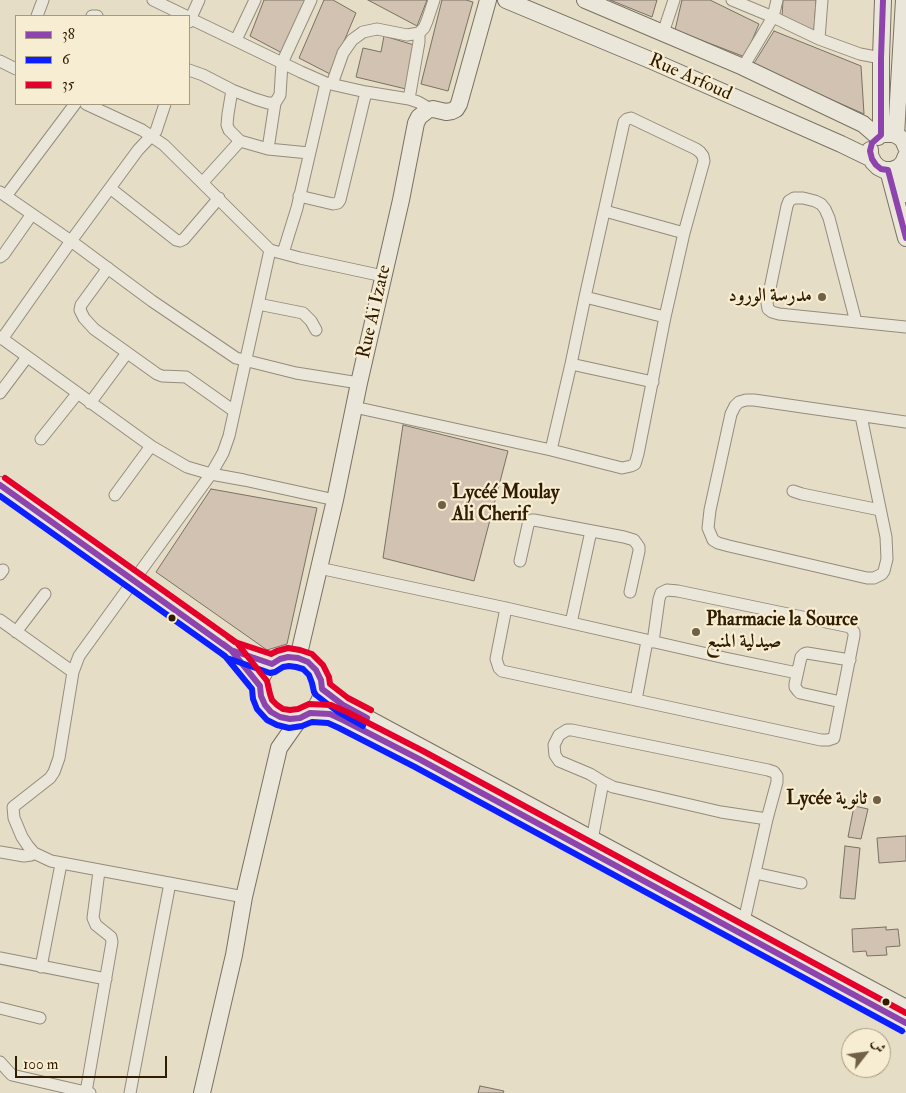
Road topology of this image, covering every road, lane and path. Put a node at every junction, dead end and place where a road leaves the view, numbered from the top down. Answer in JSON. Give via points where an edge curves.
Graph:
{"nodes":[{"id":1,"x":44,"y":0,"type":"edge"},
{"id":2,"x":153,"y":0,"type":"edge"},
{"id":3,"x":199,"y":0,"type":"edge"},
{"id":4,"x":254,"y":0,"type":"edge"},
{"id":5,"x":311,"y":0,"type":"edge"},
{"id":6,"x":434,"y":0,"type":"edge"},
{"id":7,"x":488,"y":0,"type":"edge"},
{"id":8,"x":506,"y":0,"type":"edge"},
{"id":9,"x":584,"y":0,"type":"edge"},
{"id":10,"x":674,"y":0,"type":"edge"},
{"id":11,"x":733,"y":0,"type":"edge"},
{"id":12,"x":777,"y":0,"type":"edge"},
{"id":13,"x":822,"y":0,"type":"edge"},
{"id":14,"x":884,"y":0,"type":"edge"},
{"id":15,"x":904,"y":0,"type":"edge"},
{"id":16,"x":37,"y":15,"type":"edge"},
{"id":17,"x":181,"y":15,"type":"edge"},
{"id":18,"x":190,"y":16,"type":"edge"},
{"id":19,"x":773,"y":16,"type":"junction"},
{"id":20,"x":190,"y":20,"type":"edge"},
{"id":21,"x":419,"y":33,"type":"junction"},
{"id":22,"x":663,"y":33,"type":"junction"},
{"id":23,"x":819,"y":39,"type":"junction"},
{"id":24,"x":236,"y":40,"type":"junction"},
{"id":25,"x":881,"y":58,"type":"junction"},
{"id":26,"x":0,"y":61,"type":"edge"},
{"id":27,"x":282,"y":63,"type":"junction"},
{"id":28,"x":744,"y":67,"type":"junction"},
{"id":29,"x":15,"y":68,"type":"edge"},
{"id":30,"x":190,"y":70,"type":"edge"},
{"id":31,"x":329,"y":84,"type":"junction"},
{"id":32,"x":232,"y":90,"type":"junction"},
{"id":33,"x":366,"y":92,"type":"junction"},
{"id":34,"x":409,"y":99,"type":"junction"},
{"id":35,"x":275,"y":103,"type":"junction"},
{"id":36,"x":74,"y":105,"type":"edge"},
{"id":37,"x":88,"y":105,"type":"edge"},
{"id":38,"x":165,"y":105,"type":"edge"},
{"id":39,"x":428,"y":110,"type":"junction"},
{"id":40,"x":152,"y":137,"type":"junction"},
{"id":41,"x":240,"y":141,"type":"junction"},
{"id":42,"x":268,"y":149,"type":"junction"},
{"id":43,"x":897,"y":152,"type":"edge"},
{"id":44,"x":309,"y":153,"type":"junction"},
{"id":45,"x":872,"y":159,"type":"junction"},
{"id":46,"x":203,"y":182,"type":"junction"},
{"id":47,"x":110,"y":188,"type":"junction"},
{"id":48,"x":3,"y":194,"type":"edge"},
{"id":49,"x":906,"y":194,"type":"edge"},
{"id":50,"x":299,"y":196,"type":"junction"},
{"id":51,"x":219,"y":198,"type":"junction"},
{"id":52,"x":605,"y":211,"type":"junction"},
{"id":53,"x":32,"y":214,"type":"junction"},
{"id":54,"x":684,"y":233,"type":"junction"},
{"id":55,"x":906,"y":238,"type":"edge"},
{"id":56,"x":71,"y":241,"type":"junction"},
{"id":57,"x":270,"y":250,"type":"junction"},
{"id":58,"x":283,"y":253,"type":"junction"},
{"id":59,"x":0,"y":257,"type":"edge"},
{"id":60,"x":108,"y":268,"type":"junction"},
{"id":61,"x":383,"y":276,"type":"junction"},
{"id":62,"x":584,"y":297,"type":"junction"},
{"id":63,"x":258,"y":304,"type":"junction"},
{"id":64,"x":665,"y":317,"type":"junction"},
{"id":65,"x":856,"y":322,"type":"junction"},
{"id":66,"x":906,"y":327,"type":"edge"},
{"id":67,"x":316,"y":330,"type":"dead end"},
{"id":68,"x":1,"y":338,"type":"edge"},
{"id":69,"x":127,"y":353,"type":"junction"},
{"id":70,"x":27,"y":357,"type":"junction"},
{"id":71,"x":245,"y":361,"type":"junction"},
{"id":72,"x":571,"y":364,"type":"junction"},
{"id":73,"x":653,"y":382,"type":"junction"},
{"id":74,"x":359,"y":383,"type":"junction"},
{"id":75,"x":0,"y":393,"type":"edge"},
{"id":76,"x":77,"y":394,"type":"junction"},
{"id":77,"x":90,"y":403,"type":"junction"},
{"id":78,"x":354,"y":407,"type":"junction"},
{"id":79,"x":234,"y":411,"type":"junction"},
{"id":80,"x":860,"y":416,"type":"junction"},
{"id":81,"x":906,"y":422,"type":"edge"},
{"id":82,"x":42,"y":439,"type":"dead end"},
{"id":83,"x":151,"y":446,"type":"junction"},
{"id":84,"x":550,"y":450,"type":"junction"},
{"id":85,"x":211,"y":474,"type":"junction"},
{"id":86,"x":0,"y":485,"type":"edge"},
{"id":87,"x":793,"y":491,"type":"dead end"},
{"id":88,"x":114,"y":495,"type":"dead end"},
{"id":89,"x":335,"y":500,"type":"junction"},
{"id":90,"x":880,"y":510,"type":"junction"},
{"id":91,"x":591,"y":531,"type":"junction"},
{"id":92,"x":520,"y":561,"type":"dead end"},
{"id":93,"x":319,"y":568,"type":"junction"},
{"id":94,"x":133,"y":580,"type":"junction"},
{"id":95,"x":630,"y":592,"type":"dead end"},
{"id":96,"x":45,"y":594,"type":"dead end"},
{"id":97,"x":506,"y":608,"type":"junction"},
{"id":98,"x":0,"y":620,"type":"edge"},
{"id":99,"x":571,"y":623,"type":"junction"},
{"id":100,"x":16,"y":632,"type":"junction"},
{"id":101,"x":650,"y":642,"type":"junction"},
{"id":102,"x":231,"y":650,"type":"junction"},
{"id":103,"x":298,"y":658,"type":"junction"},
{"id":104,"x":850,"y":660,"type":"junction"},
{"id":105,"x":272,"y":664,"type":"junction"},
{"id":106,"x":73,"y":672,"type":"junction"},
{"id":107,"x":797,"y":673,"type":"junction"},
{"id":108,"x":260,"y":686,"type":"junction"},
{"id":109,"x":322,"y":689,"type":"junction"},
{"id":110,"x":636,"y":700,"type":"junction"},
{"id":111,"x":841,"y":702,"type":"junction"},
{"id":112,"x":271,"y":712,"type":"junction"},
{"id":113,"x":305,"y":715,"type":"junction"},
{"id":114,"x":279,"y":748,"type":"junction"},
{"id":115,"x":603,"y":782,"type":"junction"},
{"id":116,"x":0,"y":805,"type":"edge"},
{"id":117,"x":13,"y":807,"type":"junction"},
{"id":118,"x":767,"y":819,"type":"junction"},
{"id":119,"x":592,"y":840,"type":"junction"},
{"id":120,"x":0,"y":852,"type":"edge"},
{"id":121,"x":34,"y":853,"type":"junction"},
{"id":122,"x":61,"y":864,"type":"junction"},
{"id":123,"x":99,"y":871,"type":"junction"},
{"id":124,"x":755,"y":873,"type":"junction"},
{"id":125,"x":170,"y":883,"type":"junction"},
{"id":126,"x":801,"y":883,"type":"dead end"},
{"id":127,"x":244,"y":897,"type":"junction"},
{"id":128,"x":744,"y":921,"type":"junction"},
{"id":129,"x":0,"y":958,"type":"edge"},
{"id":130,"x":41,"y":967,"type":"junction"},
{"id":131,"x":106,"y":979,"type":"junction"},
{"id":132,"x":0,"y":1008,"type":"edge"},
{"id":133,"x":906,"y":1008,"type":"edge"},
{"id":134,"x":40,"y":1018,"type":"dead end"},
{"id":135,"x":906,"y":1023,"type":"edge"},
{"id":136,"x":0,"y":1062,"type":"edge"},
{"id":137,"x":88,"y":1093,"type":"edge"},
{"id":138,"x":130,"y":1093,"type":"edge"},
{"id":139,"x":202,"y":1093,"type":"edge"}],
"edges":[{"from":1,"to":16,"type":"street"},
{"from":2,"to":17,"type":"street"},
{"from":3,"to":18,"type":"street"},
{"from":4,"to":24,"type":"street"},
{"from":5,"to":27,"type":"street"},
{"from":6,"to":21,"type":"street","via":[[427,22]]},
{"from":7,"to":39,"type":"street","via":[[459,104],[452,111]]},
{"from":8,"to":45,"type":"street","name":"Rue Arfoud"},
{"from":9,"to":22,"type":"street","name":"Rue Arfoud"},
{"from":10,"to":22,"type":"street"},
{"from":11,"to":19,"type":"street"},
{"from":12,"to":19,"type":"street"},
{"from":13,"to":23,"type":"street"},
{"from":14,"to":25,"type":"street"},
{"from":15,"to":43,"type":"street"},
{"from":19,"to":23,"type":"street"},
{"from":19,"to":28,"type":"street"},
{"from":20,"to":24,"type":"street"},
{"from":21,"to":31,"type":"street","via":[[407,35],[377,29],[364,32],[352,40],[343,53]]},
{"from":21,"to":34,"type":"street"},
{"from":22,"to":28,"type":"street","name":"Rue Arfoud"},
{"from":23,"to":25,"type":"street"},
{"from":24,"to":27,"type":"street"},
{"from":25,"to":43,"type":"street"},
{"from":26,"to":29,"type":"street"},
{"from":27,"to":31,"type":"street"},
{"from":27,"to":35,"type":"street","via":[[280,95]]},
{"from":28,"to":43,"type":"street","name":"Rue Arfoud","via":[[863,124]]},
{"from":30,"to":32,"type":"street"},
{"from":31,"to":33,"type":"street"},
{"from":31,"to":44,"type":"street"},
{"from":32,"to":35,"type":"street"},
{"from":32,"to":41,"type":"street","via":[[227,124]]},
{"from":33,"to":34,"type":"street"},
{"from":33,"to":50,"type":"street","via":[[340,200],[333,204]]},
{"from":34,"to":39,"type":"street"},
{"from":35,"to":42,"type":"street"},
{"from":36,"to":48,"type":"street"},
{"from":37,"to":40,"type":"street"},
{"from":38,"to":40,"type":"street","via":[[160,124]]},
{"from":39,"to":61,"type":"street","name":"Rue Ai Izate","via":[[416,123]]},
{"from":40,"to":46,"type":"street"},
{"from":40,"to":47,"type":"street","via":[[138,150]]},
{"from":41,"to":42,"type":"street"},
{"from":41,"to":46,"type":"street"},
{"from":42,"to":44,"type":"street"},
{"from":43,"to":45,"type":"street","name":"Rue Arfoud","via":[[878,167]]},
{"from":43,"to":45,"type":"street","via":[[872,143]]},
{"from":43,"to":49,"type":"street"},
{"from":43,"to":55,"type":"street","via":[[898,209]]},
{"from":44,"to":50,"type":"street"},
{"from":46,"to":51,"type":"street"},
{"from":47,"to":51,"type":"street","via":[[180,241]]},
{"from":47,"to":56,"type":"street"},
{"from":48,"to":53,"type":"street"},
{"from":50,"to":58,"type":"street"},
{"from":51,"to":57,"type":"street"},
{"from":52,"to":54,"type":"street"},
{"from":52,"to":54,"type":"street","via":[[624,122],[631,118],[696,149],[703,156]]},
{"from":52,"to":62,"type":"street"},
{"from":53,"to":56,"type":"street"},
{"from":53,"to":59,"type":"street"},
{"from":54,"to":64,"type":"street"},
{"from":56,"to":60,"type":"street"},
{"from":56,"to":68,"type":"street"},
{"from":57,"to":58,"type":"street"},
{"from":57,"to":63,"type":"street"},
{"from":58,"to":61,"type":"street"},
{"from":60,"to":69,"type":"street","via":[[80,310],[94,329]]},
{"from":60,"to":71,"type":"street","via":[[227,353]]},
{"from":61,"to":74,"type":"street","name":"Rue Ai Izate"},
{"from":62,"to":64,"type":"street"},
{"from":62,"to":72,"type":"street"},
{"from":63,"to":67,"type":"street","via":[[303,313],[312,320]]},
{"from":63,"to":71,"type":"street"},
{"from":64,"to":73,"type":"street"},
{"from":65,"to":65,"type":"street","via":[[779,314],[768,309],[787,206],[794,198],[815,201],[825,210]]},
{"from":65,"to":66,"type":"street"},
{"from":68,"to":70,"type":"street"},
{"from":69,"to":77,"type":"street"},
{"from":69,"to":79,"type":"street","via":[[157,374],[190,379]]},
{"from":70,"to":75,"type":"street"},
{"from":70,"to":76,"type":"street"},
{"from":71,"to":74,"type":"street"},
{"from":71,"to":79,"type":"street"},
{"from":72,"to":73,"type":"street"},
{"from":72,"to":84,"type":"street"},
{"from":73,"to":84,"type":"street","via":[[635,464],[622,468]]},
{"from":74,"to":78,"type":"street","name":"Rue Ai Izate"},
{"from":76,"to":77,"type":"street"},
{"from":76,"to":82,"type":"street"},
{"from":77,"to":83,"type":"street"},
{"from":78,"to":84,"type":"street"},
{"from":78,"to":89,"type":"street","name":"Rue Ai Izate"},
{"from":79,"to":85,"type":"street","via":[[226,444]]},
{"from":80,"to":81,"type":"street"},
{"from":80,"to":90,"type":"street"},
{"from":80,"to":90,"type":"street","via":[[754,400],[739,402],[731,414],[708,528],[713,540],[729,546],[874,578],[882,574],[887,559],[888,547]]},
{"from":83,"to":85,"type":"street","via":[[187,467]]},
{"from":83,"to":88,"type":"street"},
{"from":85,"to":89,"type":"street"},
{"from":85,"to":94,"type":"street"},
{"from":86,"to":94,"type":"street"},
{"from":87,"to":90,"type":"street"},
{"from":89,"to":93,"type":"street","name":"Rue Ai Izate"},
{"from":91,"to":92,"type":"street","via":[[531,520]]},
{"from":91,"to":95,"type":"street","via":[[624,537],[637,544],[639,551]]},
{"from":91,"to":99,"type":"street"},
{"from":93,"to":97,"type":"street"},
{"from":93,"to":103,"type":"street","name":"Rue Ai Izate"},
{"from":94,"to":102,"type":"street"},
{"from":94,"to":106,"type":"street","via":[[79,656]]},
{"from":96,"to":100,"type":"street"},
{"from":97,"to":99,"type":"street"},
{"from":97,"to":110,"type":"street","via":[[496,659],[502,672]]},
{"from":98,"to":100,"type":"street"},
{"from":99,"to":101,"type":"street"},
{"from":100,"to":106,"type":"street"},
{"from":101,"to":104,"type":"street","via":[[660,596],[664,591],[673,591],[850,626],[854,632]]},
{"from":101,"to":107,"type":"street"},
{"from":101,"to":110,"type":"street"},
{"from":102,"to":105,"type":"street"},
{"from":102,"to":108,"type":"street"},
{"from":103,"to":105,"type":"street","via":[[288,657]]},
{"from":103,"to":109,"type":"street","via":[[316,670]]},
{"from":104,"to":107,"type":"street","via":[[807,653],[801,657]]},
{"from":104,"to":111,"type":"street"},
{"from":105,"to":108,"type":"street","via":[[265,670]]},
{"from":106,"to":117,"type":"street","via":[[54,772]]},
{"from":107,"to":111,"type":"street","via":[[795,686],[800,693]]},
{"from":108,"to":112,"type":"street","via":[[261,696]]},
{"from":109,"to":113,"type":"street","via":[[316,706]]},
{"from":109,"to":119,"type":"street","via":[[343,705]]},
{"from":110,"to":111,"type":"street","via":[[825,740],[835,734]]},
{"from":112,"to":113,"type":"street","via":[[290,719]]},
{"from":112,"to":114,"type":"street"},
{"from":113,"to":114,"type":"street"},
{"from":113,"to":135,"type":"street","via":[[323,713],[335,716]]},
{"from":114,"to":127,"type":"street"},
{"from":115,"to":118,"type":"street","via":[[620,789],[721,812]]},
{"from":115,"to":118,"type":"street","via":[[556,759],[554,745],[559,735],[572,730],[771,771],[778,778]]},
{"from":115,"to":119,"type":"street"},
{"from":116,"to":117,"type":"street"},
{"from":117,"to":121,"type":"street","via":[[22,837]]},
{"from":118,"to":124,"type":"street"},
{"from":119,"to":128,"type":"street"},
{"from":120,"to":121,"type":"street","via":[[24,856]]},
{"from":121,"to":122,"type":"street"},
{"from":122,"to":123,"type":"street"},
{"from":122,"to":130,"type":"street"},
{"from":123,"to":125,"type":"street"},
{"from":123,"to":131,"type":"street","via":[[93,918],[112,939]]},
{"from":124,"to":126,"type":"street"},
{"from":124,"to":128,"type":"street"},
{"from":125,"to":127,"type":"street"},
{"from":125,"to":138,"type":"street"},
{"from":127,"to":139,"type":"street"},
{"from":128,"to":133,"type":"street"},
{"from":129,"to":130,"type":"street"},
{"from":130,"to":131,"type":"street"},
{"from":131,"to":137,"type":"street"},
{"from":132,"to":134,"type":"street"},
{"from":136,"to":137,"type":"street","via":[[12,1075]]}]}
